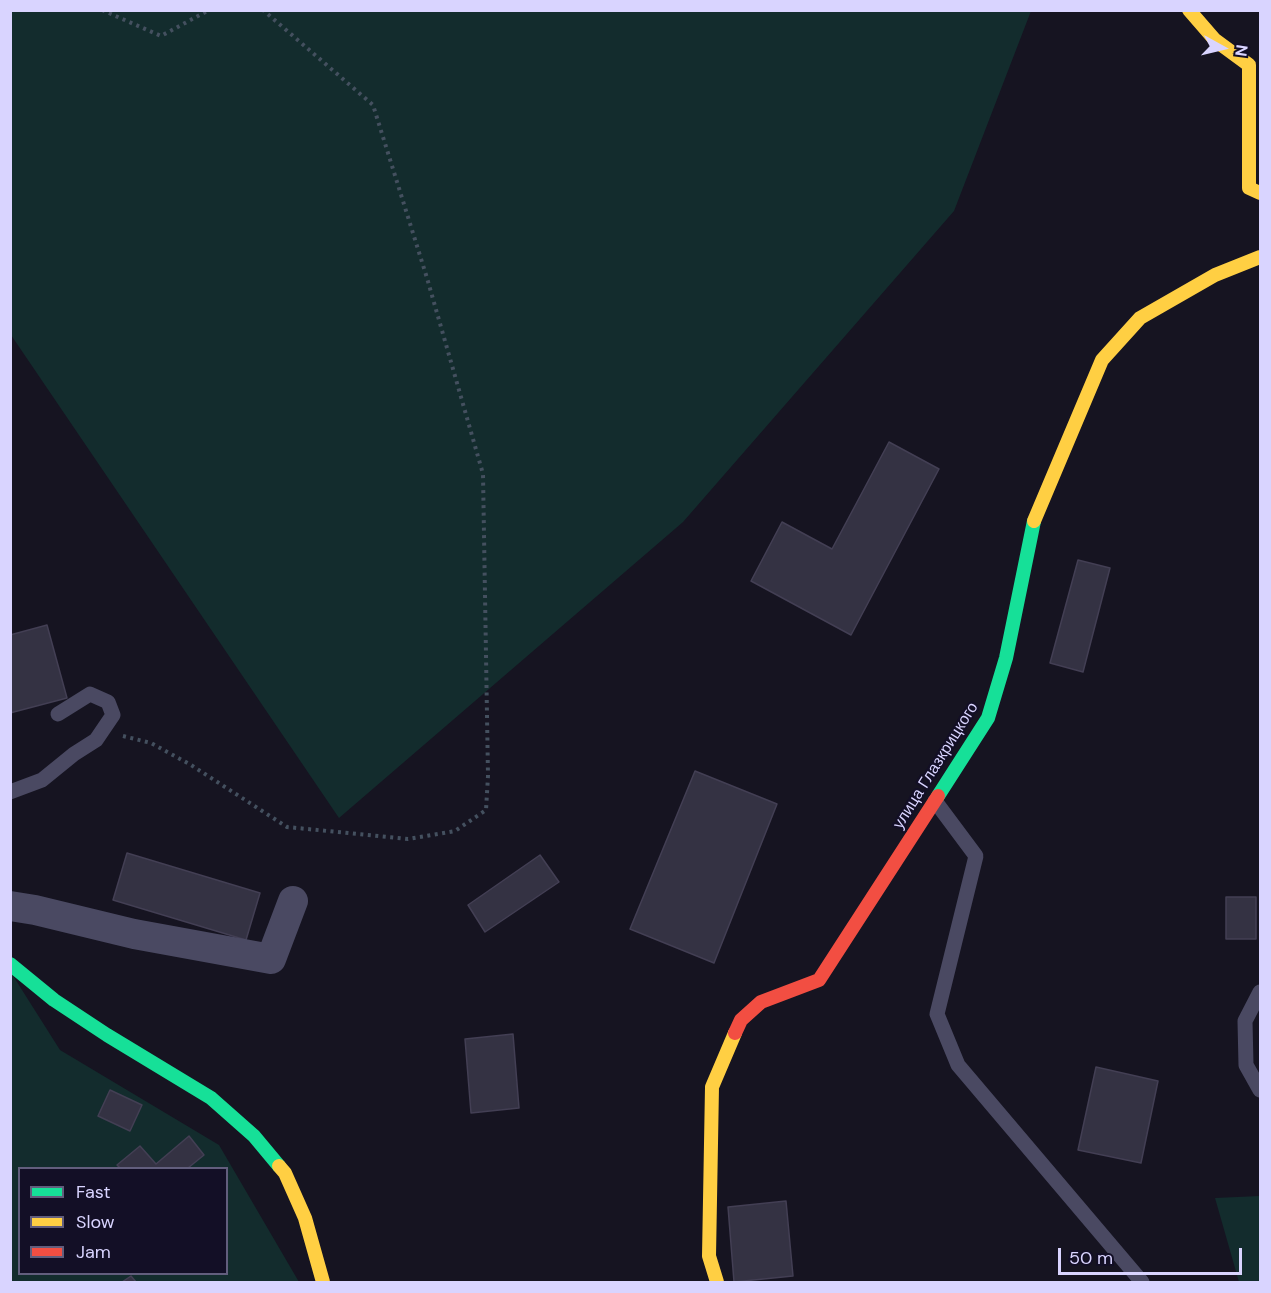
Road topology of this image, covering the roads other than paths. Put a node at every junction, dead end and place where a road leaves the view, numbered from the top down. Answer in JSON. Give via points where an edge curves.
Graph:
{"nodes":[{"id":1,"x":1189,"y":10,"type":"edge"},
{"id":2,"x":1260,"y":193,"type":"edge"},
{"id":3,"x":1260,"y":257,"type":"edge"},
{"id":4,"x":58,"y":714,"type":"dead end"},
{"id":5,"x":10,"y":792,"type":"edge"},
{"id":6,"x":935,"y":801,"type":"junction"},
{"id":7,"x":293,"y":902,"type":"dead end"},
{"id":8,"x":10,"y":906,"type":"edge"},
{"id":9,"x":10,"y":964,"type":"edge"},
{"id":10,"x":1260,"y":992,"type":"edge"},
{"id":11,"x":1260,"y":1090,"type":"edge"},
{"id":12,"x":323,"y":1282,"type":"edge"},
{"id":13,"x":717,"y":1282,"type":"edge"},
{"id":14,"x":1142,"y":1282,"type":"edge"}],
"edges":[{"from":1,"to":2,"type":"street","via":[[1215,40],[1249,64],[1249,188]]},
{"from":3,"to":6,"type":"street","name":"улица Глазкрицкого","via":[[1215,275],[1140,318],[1102,360],[1033,524],[1006,658],[988,718]]},
{"from":4,"to":5,"type":"lane","via":[[90,694],[108,702],[113,715],[96,740],[42,780]]},
{"from":6,"to":13,"type":"street","name":"улица Глазкрицкого","via":[[819,980],[761,1002],[741,1020],[712,1087],[709,1256]]},
{"from":6,"to":14,"type":"lane","via":[[976,855],[937,1014],[958,1065]]},
{"from":7,"to":8,"type":"street","via":[[271,959]]},
{"from":9,"to":12,"type":"street","via":[[54,1000],[211,1098],[254,1136],[285,1173],[305,1218]]},
{"from":10,"to":11,"type":"lane","via":[[1245,1021],[1246,1065]]}]}
